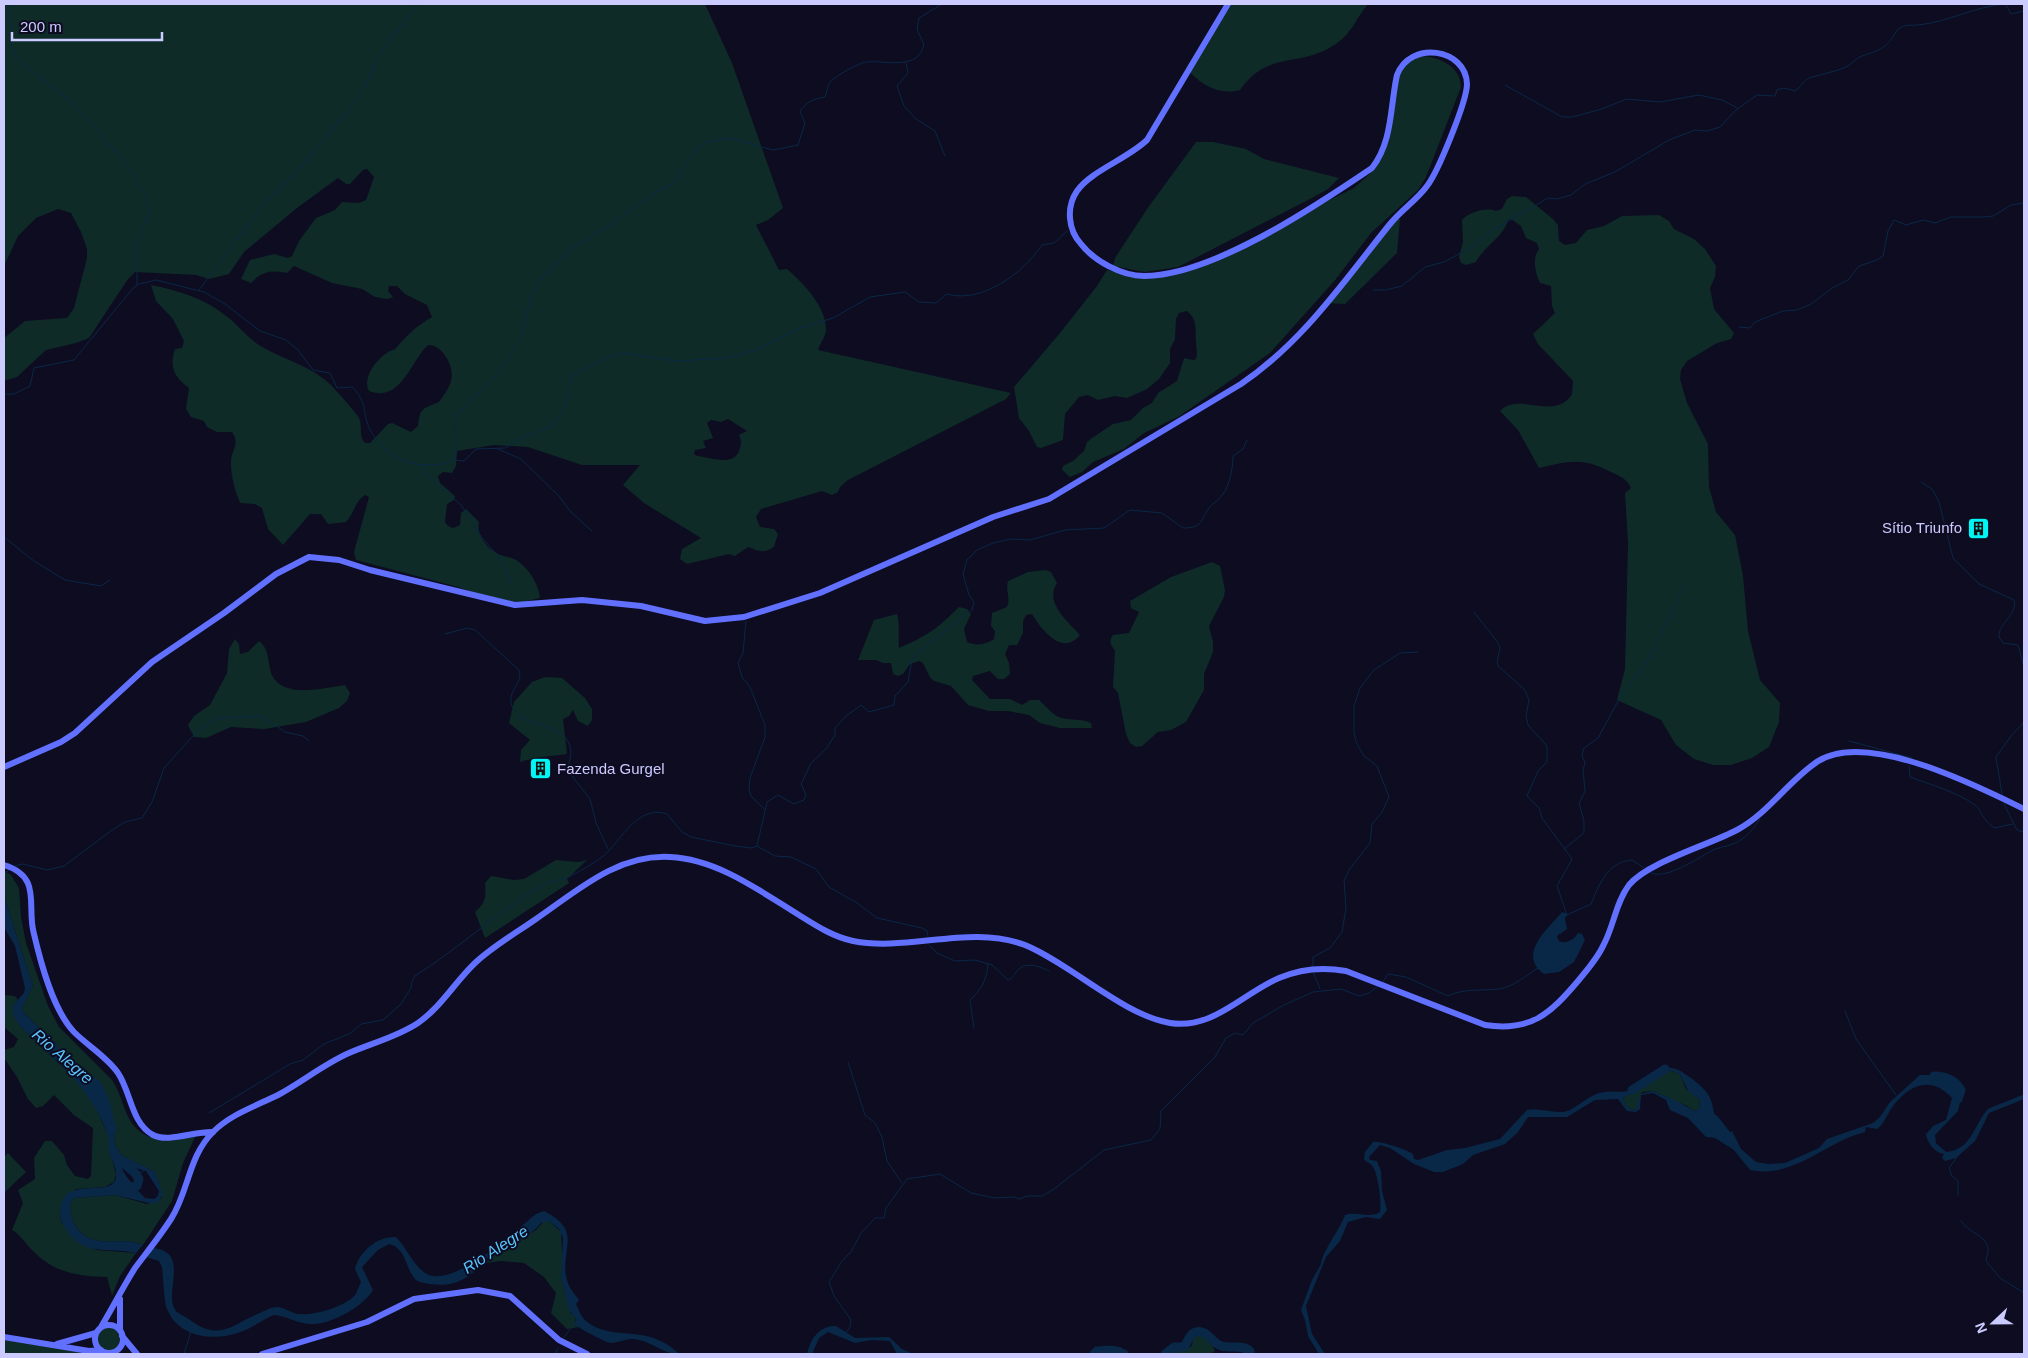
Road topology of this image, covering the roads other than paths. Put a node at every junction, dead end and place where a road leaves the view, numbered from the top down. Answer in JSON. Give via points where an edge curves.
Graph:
{"nodes":[{"id":1,"x":1228,"y":4,"type":"edge"},
{"id":2,"x":4,"y":767,"type":"edge"},
{"id":3,"x":2024,"y":809,"type":"edge"},
{"id":4,"x":4,"y":865,"type":"edge"},
{"id":5,"x":213,"y":1132,"type":"junction"},
{"id":6,"x":120,"y":1298,"type":"junction"},
{"id":7,"x":101,"y":1327,"type":"junction"},
{"id":8,"x":96,"y":1333,"type":"junction"},
{"id":9,"x":121,"y":1333,"type":"junction"},
{"id":10,"x":4,"y":1336,"type":"edge"},
{"id":11,"x":55,"y":1344,"type":"junction"},
{"id":12,"x":101,"y":1350,"type":"junction"},
{"id":13,"x":114,"y":1353,"type":"edge"},
{"id":14,"x":137,"y":1354,"type":"edge"},
{"id":15,"x":262,"y":1354,"type":"edge"},
{"id":16,"x":587,"y":1354,"type":"edge"}],
"edges":[{"from":1,"to":2,"type":"street","via":[[1147,140],[1132,154],[1085,182],[1072,200],[1070,220],[1078,241],[1098,259],[1122,272],[1160,275],[1224,255],[1263,235],[1372,168],[1391,122],[1399,68],[1414,55],[1428,52],[1449,58],[1463,68],[1467,84],[1455,123],[1427,187],[1392,222],[1294,341],[1241,384],[1049,500],[993,517],[820,593],[744,617],[705,621],[641,606],[582,600],[515,605],[340,560],[309,557],[276,574],[158,657],[75,733]]},
{"from":3,"to":5,"type":"street","via":[[1933,768],[1887,755],[1847,752],[1821,759],[1745,826],[1651,869],[1633,882],[1623,896],[1604,945],[1558,1004],[1541,1017],[1509,1027],[1485,1025],[1346,971],[1328,968],[1280,977],[1208,1018],[1170,1023],[1136,1011],[1039,952],[1012,941],[977,938],[874,943],[850,940],[817,926],[706,864],[670,857],[636,859],[600,875],[485,954],[420,1021],[402,1032],[348,1053],[280,1094],[241,1112]]},
{"from":4,"to":5,"type":"street","via":[[19,872],[30,886],[33,932],[64,1018],[72,1030],[118,1072],[138,1120],[146,1130],[160,1137]]},
{"from":5,"to":6,"type":"street","via":[[192,1163],[172,1218],[140,1262]]},
{"from":6,"to":7,"type":"street"},
{"from":6,"to":9,"type":"street"},
{"from":7,"to":8,"type":"street"},
{"from":7,"to":9,"type":"street","via":[[110,1325]]},
{"from":8,"to":11,"type":"street"},
{"from":8,"to":12,"type":"street","via":[[96,1344]]},
{"from":9,"to":13,"type":"street","via":[[122,1344]]},
{"from":9,"to":14,"type":"street"},
{"from":10,"to":11,"type":"street"},
{"from":11,"to":12,"type":"street","via":[[89,1351]]},
{"from":12,"to":13,"type":"street"},
{"from":15,"to":16,"type":"street","via":[[367,1322],[414,1299],[478,1290],[510,1296],[559,1340]]}]}
